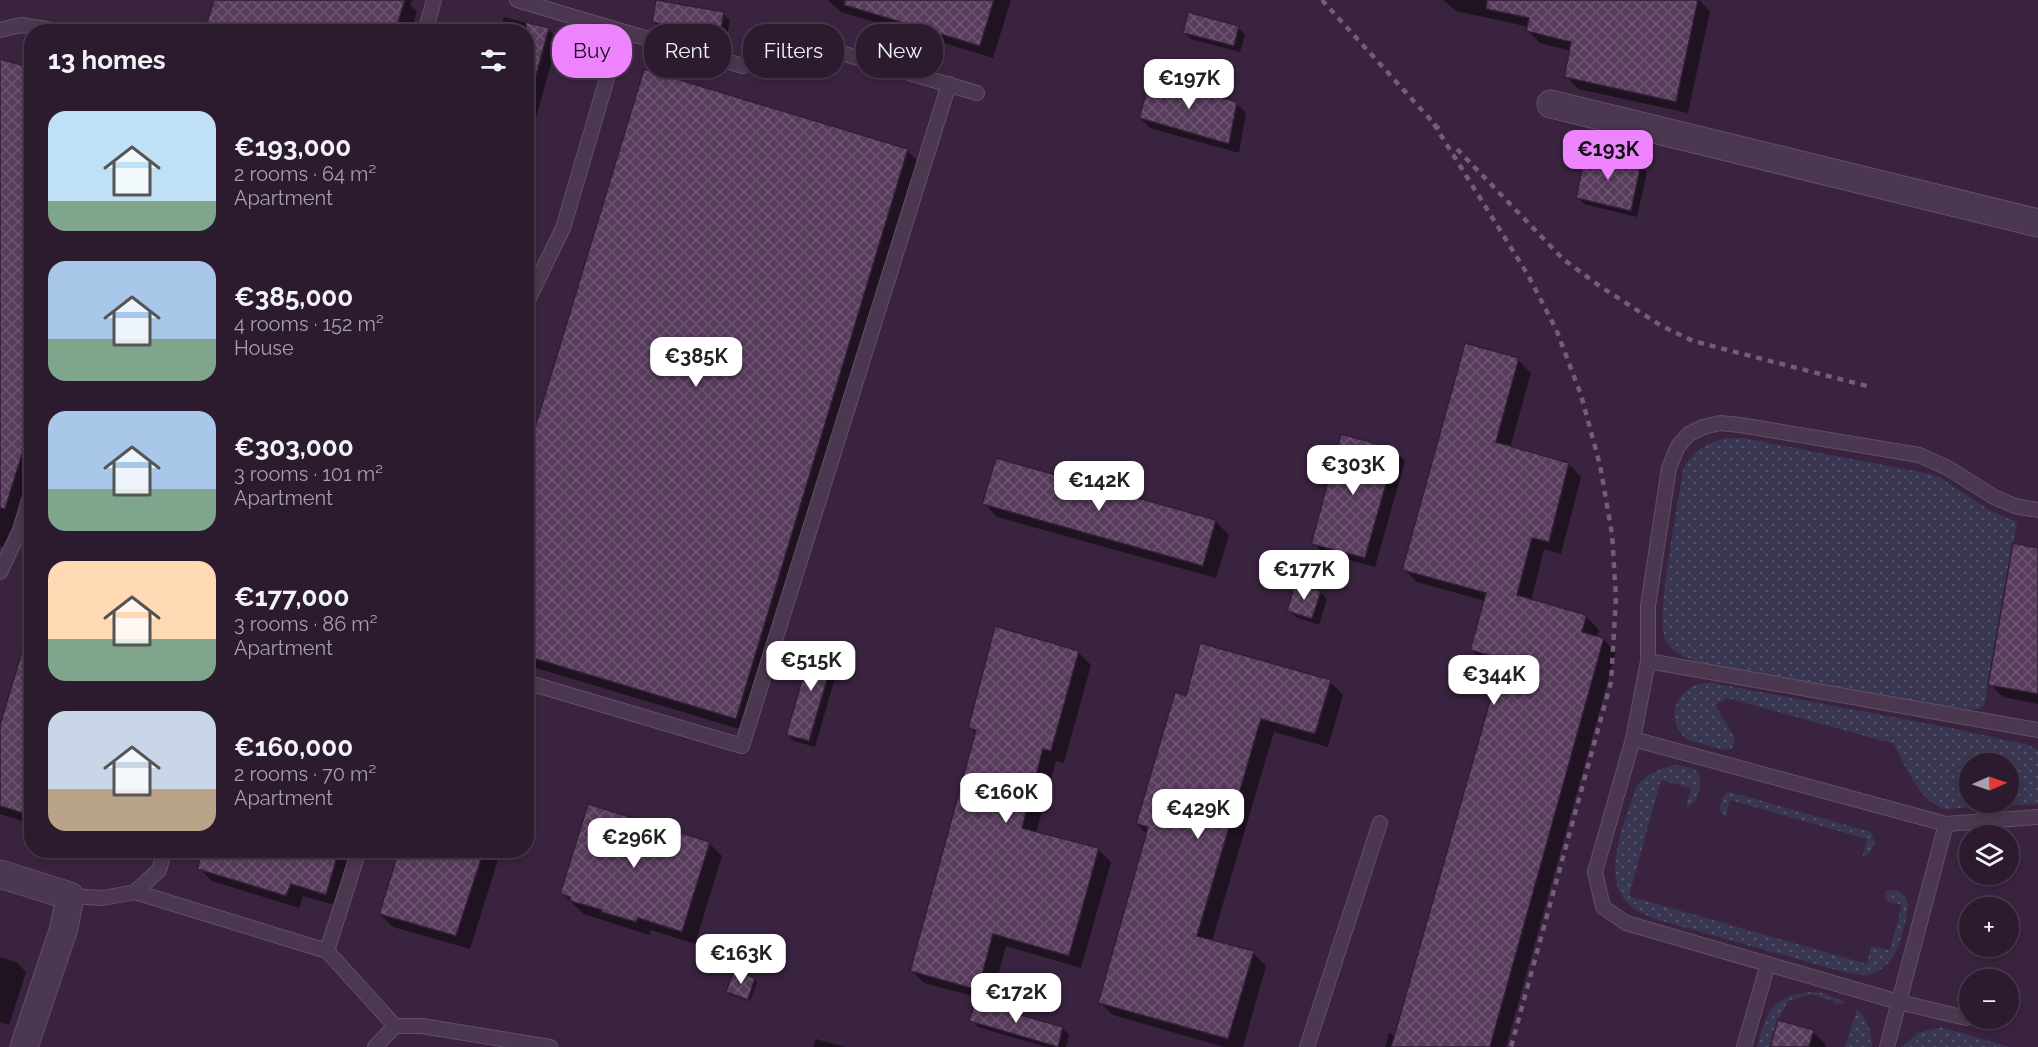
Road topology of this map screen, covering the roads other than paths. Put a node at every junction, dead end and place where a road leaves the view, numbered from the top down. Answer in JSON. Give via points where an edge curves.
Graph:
{"nodes":[{"id":1,"x":434,"y":0,"type":"edge"},
{"id":2,"x":517,"y":0,"type":"edge"},
{"id":3,"x":427,"y":24,"type":"edge"},
{"id":4,"x":598,"y":24,"type":"edge"},
{"id":5,"x":24,"y":25,"type":"edge"},
{"id":6,"x":0,"y":30,"type":"edge"},
{"id":7,"x":632,"y":34,"type":"edge"},
{"id":8,"x":607,"y":78,"type":"edge"},
{"id":9,"x":949,"y":84,"type":"junction"},
{"id":10,"x":977,"y":93,"type":"dead end"},
{"id":11,"x":1551,"y":105,"type":"dead end"},
{"id":12,"x":2038,"y":222,"type":"edge"},
{"id":13,"x":534,"y":287,"type":"edge"},
{"id":14,"x":2038,"y":510,"type":"edge"},
{"id":15,"x":24,"y":517,"type":"edge"},
{"id":16,"x":0,"y":571,"type":"edge"},
{"id":17,"x":1648,"y":661,"type":"junction"},
{"id":18,"x":534,"y":684,"type":"edge"},
{"id":19,"x":2038,"y":730,"type":"edge"},
{"id":20,"x":1633,"y":739,"type":"junction"},
{"id":21,"x":2038,"y":817,"type":"edge"},
{"id":22,"x":1380,"y":823,"type":"dead end"},
{"id":23,"x":1946,"y":824,"type":"junction"},
{"id":24,"x":163,"y":858,"type":"edge"},
{"id":25,"x":356,"y":858,"type":"edge"},
{"id":26,"x":0,"y":874,"type":"edge"},
{"id":27,"x":135,"y":892,"type":"junction"},
{"id":28,"x":70,"y":896,"type":"junction"},
{"id":29,"x":327,"y":951,"type":"junction"},
{"id":30,"x":1768,"y":964,"type":"junction"},
{"id":31,"x":1899,"y":1002,"type":"junction"},
{"id":32,"x":1959,"y":1016,"type":"edge"},
{"id":33,"x":395,"y":1026,"type":"junction"},
{"id":34,"x":24,"y":1047,"type":"edge"},
{"id":35,"x":375,"y":1047,"type":"edge"},
{"id":36,"x":550,"y":1047,"type":"edge"},
{"id":37,"x":1307,"y":1047,"type":"edge"},
{"id":38,"x":1744,"y":1047,"type":"edge"},
{"id":39,"x":1887,"y":1047,"type":"edge"}],
"edges":[{"from":1,"to":3,"type":"lane"},
{"from":2,"to":4,"type":"lane"},
{"from":5,"to":6,"type":"lane"},
{"from":7,"to":9,"type":"lane","via":[[743,66],[801,41]]},
{"from":8,"to":13,"type":"lane","via":[[562,228]]},
{"from":9,"to":10,"type":"lane"},
{"from":9,"to":18,"type":"lane","via":[[742,746]]},
{"from":11,"to":12,"type":"street"},
{"from":14,"to":17,"type":"lane","via":[[1994,497],[1919,455],[1740,425],[1720,423],[1704,427],[1689,434],[1678,446],[1670,468],[1648,606]]},
{"from":15,"to":16,"type":"lane"},
{"from":17,"to":19,"type":"lane"},
{"from":17,"to":20,"type":"lane"},
{"from":20,"to":23,"type":"lane"},
{"from":20,"to":30,"type":"lane","via":[[1595,872],[1603,907],[1626,923]]},
{"from":21,"to":23,"type":"lane"},
{"from":22,"to":37,"type":"lane"},
{"from":23,"to":31,"type":"lane"},
{"from":24,"to":27,"type":"lane","via":[[159,870]]},
{"from":25,"to":29,"type":"lane"},
{"from":26,"to":28,"type":"street"},
{"from":27,"to":28,"type":"lane","via":[[103,898]]},
{"from":27,"to":29,"type":"lane"},
{"from":28,"to":34,"type":"street","via":[[64,928]]},
{"from":29,"to":33,"type":"lane"},
{"from":30,"to":31,"type":"lane"},
{"from":30,"to":38,"type":"lane"},
{"from":31,"to":32,"type":"lane"},
{"from":31,"to":39,"type":"lane"},
{"from":33,"to":35,"type":"lane"},
{"from":33,"to":36,"type":"lane","via":[[422,1026]]}]}
